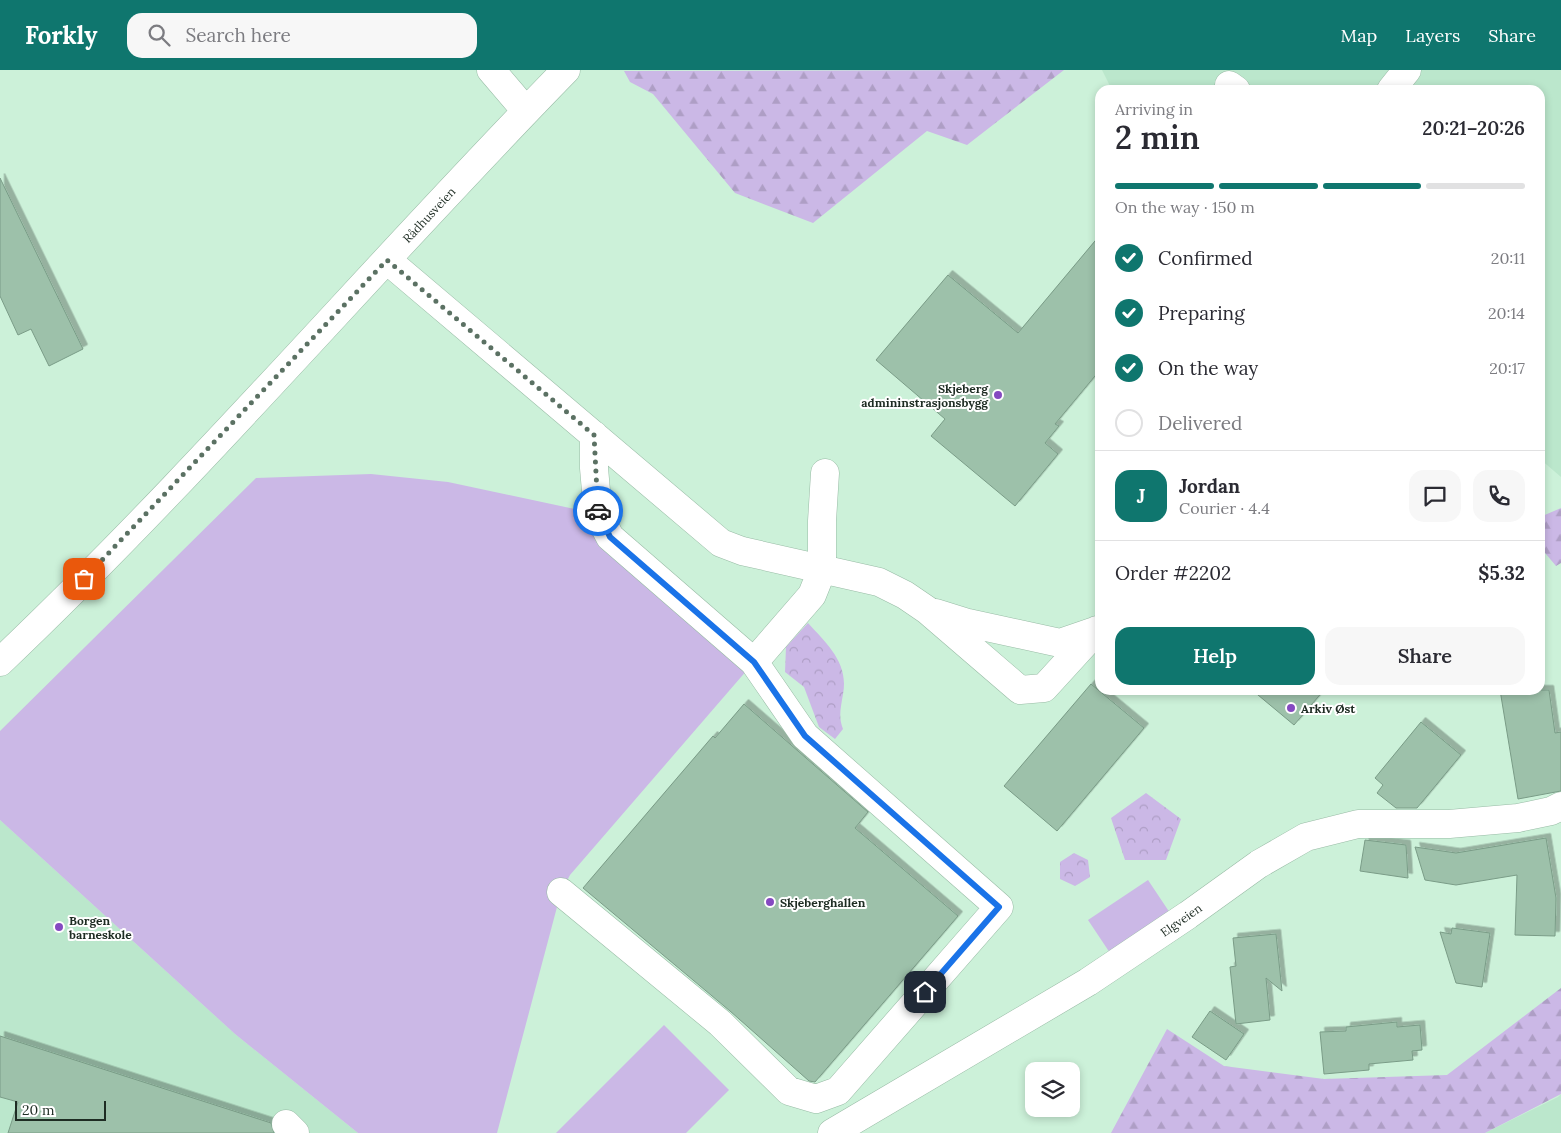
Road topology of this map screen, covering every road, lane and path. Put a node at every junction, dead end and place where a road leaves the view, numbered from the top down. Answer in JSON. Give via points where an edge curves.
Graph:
{"nodes":[{"id":1,"x":491,"y":70,"type":"edge"},
{"id":2,"x":566,"y":70,"type":"edge"},
{"id":3,"x":1407,"y":70,"type":"edge"},
{"id":4,"x":1395,"y":85,"type":"edge"},
{"id":5,"x":526,"y":111,"type":"junction"},
{"id":6,"x":387,"y":260,"type":"junction"},
{"id":7,"x":594,"y":435,"type":"junction"},
{"id":8,"x":826,"y":473,"type":"dead end"},
{"id":9,"x":822,"y":570,"type":"junction"},
{"id":10,"x":927,"y":610,"type":"junction"},
{"id":11,"x":1095,"y":631,"type":"edge"},
{"id":12,"x":1095,"y":632,"type":"edge"},
{"id":13,"x":0,"y":662,"type":"edge"},
{"id":14,"x":754,"y":662,"type":"junction"},
{"id":15,"x":1561,"y":806,"type":"edge"},
{"id":16,"x":561,"y":892,"type":"dead end"},
{"id":17,"x":832,"y":1133,"type":"edge"}],
"edges":[{"from":1,"to":5,"type":"street"},
{"from":2,"to":5,"type":"street","name":"Rådhusveien"},
{"from":3,"to":4,"type":"street"},
{"from":5,"to":6,"type":"street","name":"Rådhusveien"},
{"from":6,"to":7,"type":"street"},
{"from":6,"to":13,"type":"street","name":"Rådhusveien","via":[[44,620]]},
{"from":7,"to":9,"type":"street","via":[[721,542],[742,551]]},
{"from":7,"to":14,"type":"street","via":[[598,514],[610,537]]},
{"from":8,"to":9,"type":"street"},
{"from":9,"to":10,"type":"street","via":[[879,582]]},
{"from":9,"to":14,"type":"street","via":[[812,595]]},
{"from":10,"to":11,"type":"street","via":[[968,623],[1060,643]]},
{"from":10,"to":12,"type":"street","via":[[1020,690],[1044,688]]},
{"from":14,"to":16,"type":"street","via":[[805,736],[999,907],[838,1091],[816,1099],[789,1091],[720,1023]]},
{"from":15,"to":17,"type":"street","name":"Elgveien","via":[[1518,818],[1449,824],[1358,824],[1306,837],[1259,864],[1088,982]]}]}
